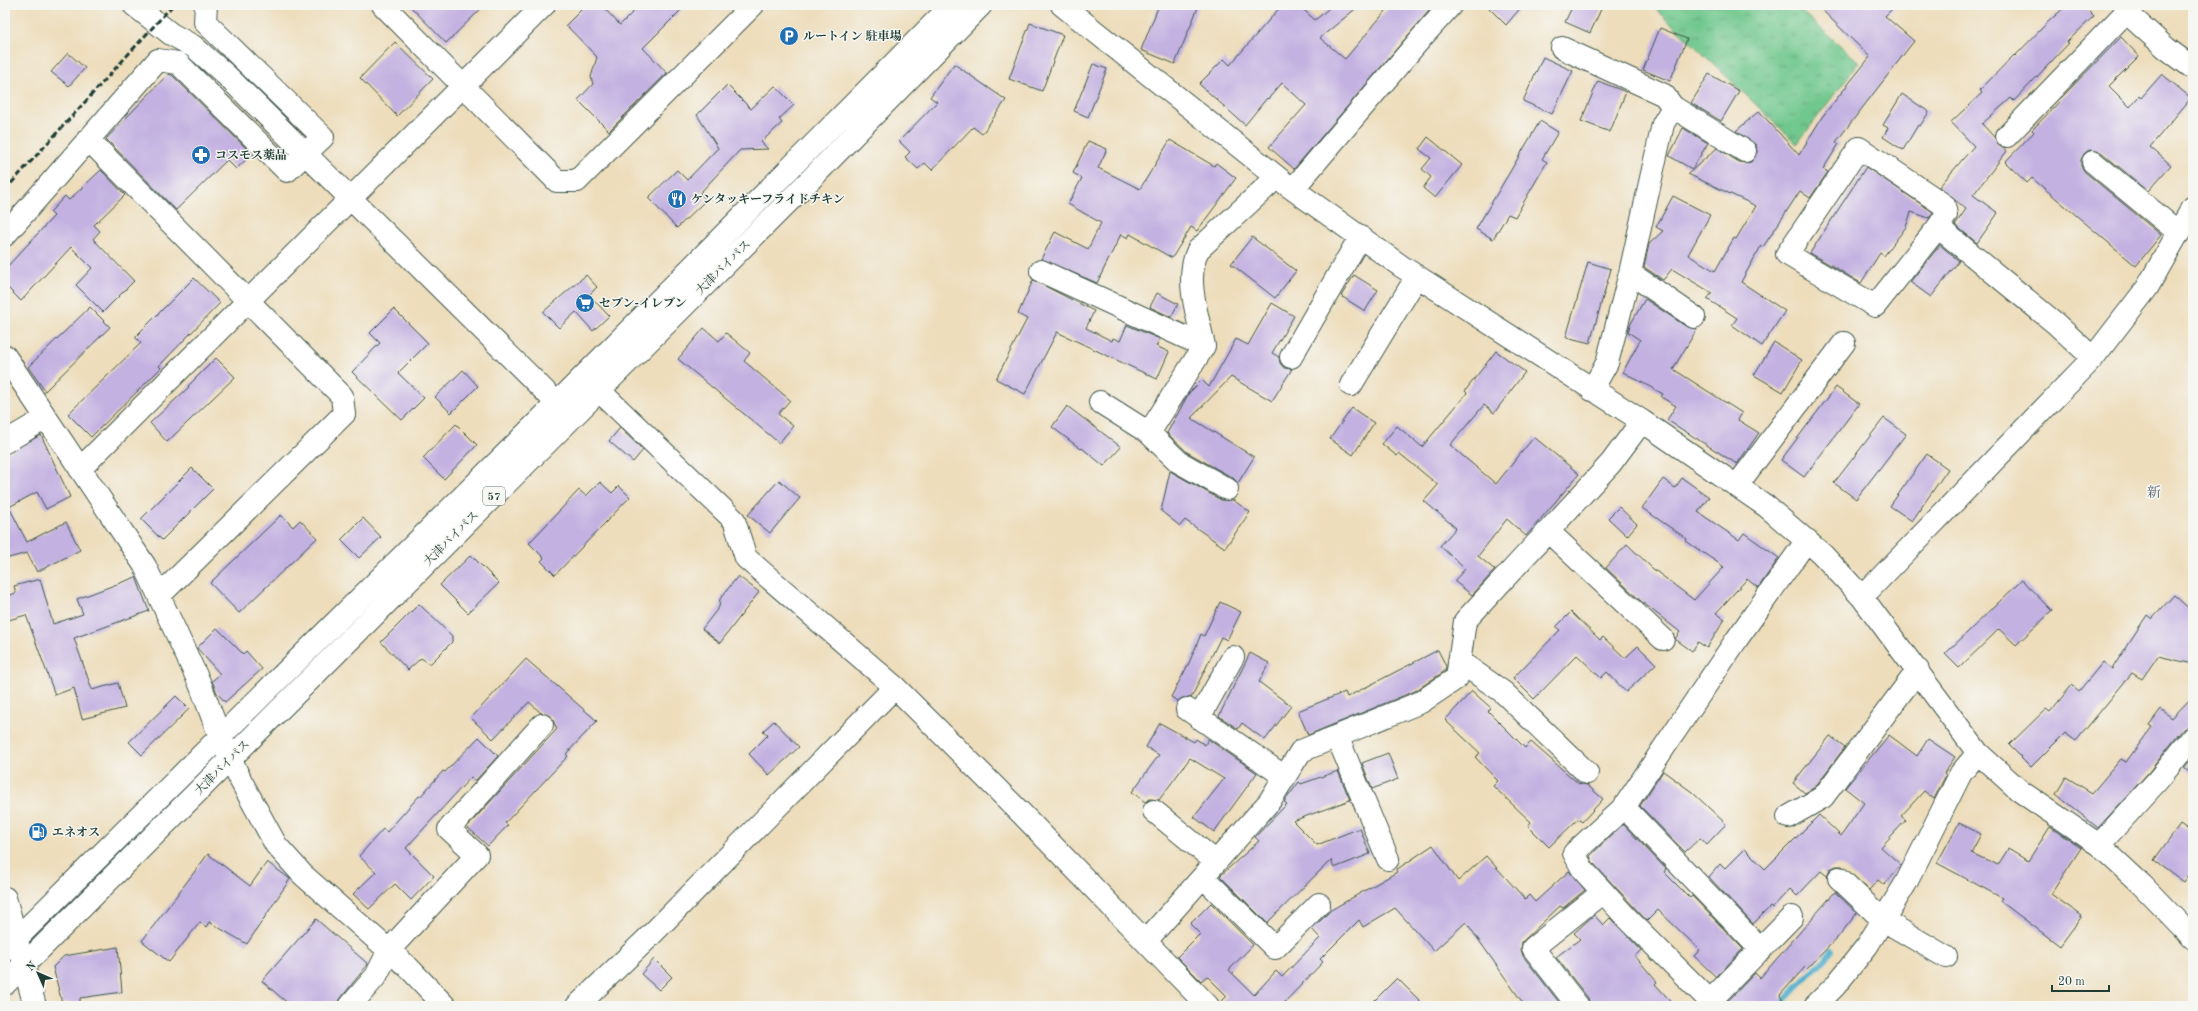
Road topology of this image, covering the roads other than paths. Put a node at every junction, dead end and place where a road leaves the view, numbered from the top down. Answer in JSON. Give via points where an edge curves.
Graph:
{"nodes":[{"id":1,"x":134,"y":5,"type":"edge"},
{"id":2,"x":206,"y":5,"type":"edge"},
{"id":3,"x":383,"y":5,"type":"edge"},
{"id":4,"x":544,"y":5,"type":"edge"},
{"id":5,"x":753,"y":5,"type":"edge"},
{"id":6,"x":952,"y":5,"type":"edge"},
{"id":7,"x":981,"y":5,"type":"edge"},
{"id":8,"x":1062,"y":5,"type":"edge"},
{"id":9,"x":1451,"y":5,"type":"edge"},
{"id":10,"x":2123,"y":8,"type":"edge"},
{"id":11,"x":1562,"y":48,"type":"dead end"},
{"id":12,"x":2193,"y":68,"type":"edge"},
{"id":13,"x":464,"y":86,"type":"junction"},
{"id":14,"x":1673,"y":107,"type":"junction"},
{"id":15,"x":2007,"y":136,"type":"dead end"},
{"id":16,"x":88,"y":139,"type":"junction"},
{"id":17,"x":1745,"y":151,"type":"dead end"},
{"id":18,"x":305,"y":152,"type":"junction"},
{"id":19,"x":2093,"y":162,"type":"dead end"},
{"id":20,"x":1285,"y":183,"type":"junction"},
{"id":21,"x":351,"y":199,"type":"junction"},
{"id":22,"x":2193,"y":207,"type":"edge"},
{"id":23,"x":1938,"y":227,"type":"junction"},
{"id":24,"x":2179,"y":233,"type":"junction"},
{"id":25,"x":5,"y":235,"type":"edge"},
{"id":26,"x":1360,"y":238,"type":"junction"},
{"id":27,"x":1041,"y":271,"type":"dead end"},
{"id":28,"x":1630,"y":273,"type":"junction"},
{"id":29,"x":1416,"y":278,"type":"junction"},
{"id":30,"x":248,"y":302,"type":"junction"},
{"id":31,"x":1694,"y":317,"type":"dead end"},
{"id":32,"x":1844,"y":343,"type":"dead end"},
{"id":33,"x":1204,"y":346,"type":"junction"},
{"id":34,"x":5,"y":356,"type":"edge"},
{"id":35,"x":1291,"y":357,"type":"dead end"},
{"id":36,"x":2092,"y":358,"type":"junction"},
{"id":37,"x":591,"y":383,"type":"junction"},
{"id":38,"x":1351,"y":385,"type":"dead end"},
{"id":39,"x":1592,"y":390,"type":"junction"},
{"id":40,"x":1100,"y":402,"type":"dead end"},
{"id":41,"x":564,"y":411,"type":"junction"},
{"id":42,"x":46,"y":418,"type":"junction"},
{"id":43,"x":1642,"y":421,"type":"junction"},
{"id":44,"x":1149,"y":433,"type":"junction"},
{"id":45,"x":5,"y":442,"type":"edge"},
{"id":46,"x":80,"y":469,"type":"junction"},
{"id":47,"x":1738,"y":484,"type":"junction"},
{"id":48,"x":1227,"y":489,"type":"dead end"},
{"id":49,"x":1548,"y":531,"type":"junction"},
{"id":50,"x":1807,"y":540,"type":"junction"},
{"id":51,"x":159,"y":596,"type":"junction"},
{"id":52,"x":1862,"y":597,"type":"junction"},
{"id":53,"x":1663,"y":639,"type":"dead end"},
{"id":54,"x":1233,"y":657,"type":"dead end"},
{"id":55,"x":1459,"y":661,"type":"junction"},
{"id":56,"x":1918,"y":670,"type":"junction"},
{"id":57,"x":895,"y":687,"type":"junction"},
{"id":58,"x":542,"y":725,"type":"dead end"},
{"id":59,"x":1337,"y":736,"type":"junction"},
{"id":60,"x":220,"y":737,"type":"junction"},
{"id":61,"x":2193,"y":737,"type":"edge"},
{"id":62,"x":1978,"y":753,"type":"junction"},
{"id":63,"x":230,"y":759,"type":"junction"},
{"id":64,"x":1587,"y":773,"type":"dead end"},
{"id":65,"x":1285,"y":776,"type":"junction"},
{"id":66,"x":1624,"y":807,"type":"junction"},
{"id":67,"x":1154,"y":811,"type":"dead end"},
{"id":68,"x":1788,"y":816,"type":"dead end"},
{"id":69,"x":2099,"y":845,"type":"junction"},
{"id":70,"x":1388,"y":859,"type":"dead end"},
{"id":71,"x":1209,"y":870,"type":"junction"},
{"id":72,"x":1839,"y":878,"type":"dead end"},
{"id":73,"x":1603,"y":892,"type":"junction"},
{"id":74,"x":5,"y":898,"type":"edge"},
{"id":75,"x":1319,"y":904,"type":"dead end"},
{"id":76,"x":1792,"y":917,"type":"dead end"},
{"id":77,"x":1883,"y":920,"type":"junction"},
{"id":78,"x":2193,"y":938,"type":"edge"},
{"id":79,"x":1146,"y":941,"type":"junction"},
{"id":80,"x":11,"y":945,"type":"edge"},
{"id":81,"x":389,"y":950,"type":"junction"},
{"id":82,"x":1761,"y":950,"type":"junction"},
{"id":83,"x":1946,"y":957,"type":"dead end"},
{"id":84,"x":23,"y":966,"type":"junction"},
{"id":85,"x":5,"y":984,"type":"edge"},
{"id":86,"x":35,"y":1006,"type":"edge"},
{"id":87,"x":350,"y":1006,"type":"edge"},
{"id":88,"x":445,"y":1006,"type":"edge"},
{"id":89,"x":577,"y":1006,"type":"edge"},
{"id":90,"x":1208,"y":1006,"type":"edge"},
{"id":91,"x":1578,"y":1006,"type":"edge"},
{"id":92,"x":1815,"y":1006,"type":"edge"}],
"edges":[{"from":1,"to":18,"type":"main road","via":[[171,34],[193,46]]},
{"from":2,"to":18,"type":"main road","via":[[205,22],[323,137]]},
{"from":3,"to":13,"type":"main road"},
{"from":4,"to":13,"type":"main road"},
{"from":5,"to":13,"type":"main road","via":[[577,181],[557,181]]},
{"from":6,"to":37,"type":"main road","name":"大津バイパス","number":"57"},
{"from":7,"to":37,"type":"main road","name":"大津バイパス","number":"57","via":[[810,180]]},
{"from":8,"to":20,"type":"main road"},
{"from":9,"to":20,"type":"main road"},
{"from":10,"to":12,"type":"main road","via":[[2166,48]]},
{"from":10,"to":15,"type":"main road"},
{"from":11,"to":14,"type":"main road","via":[[1664,95]]},
{"from":13,"to":21,"type":"main road"},
{"from":14,"to":17,"type":"main road"},
{"from":14,"to":28,"type":"main road","via":[[1663,124]]},
{"from":16,"to":18,"type":"main road","via":[[158,60],[178,63],[287,171]]},
{"from":16,"to":25,"type":"main road"},
{"from":16,"to":30,"type":"main road"},
{"from":18,"to":21,"type":"main road"},
{"from":19,"to":24,"type":"main road"},
{"from":20,"to":26,"type":"main road"},
{"from":20,"to":33,"type":"main road","via":[[1198,250],[1190,278]]},
{"from":21,"to":30,"type":"main road"},
{"from":21,"to":41,"type":"main road"},
{"from":22,"to":24,"type":"main road"},
{"from":23,"to":23,"type":"main road","via":[[1946,215],[1944,205],[1859,148],[1787,254],[1875,306]]},
{"from":23,"to":36,"type":"main road","via":[[2055,323]]},
{"from":24,"to":36,"type":"main road","via":[[2147,288]]},
{"from":26,"to":29,"type":"main road"},
{"from":26,"to":35,"type":"main road"},
{"from":27,"to":33,"type":"main road"},
{"from":28,"to":31,"type":"main road"},
{"from":28,"to":39,"type":"main road","via":[[1607,362]]},
{"from":29,"to":38,"type":"main road"},
{"from":29,"to":39,"type":"main road"},
{"from":30,"to":46,"type":"main road"},
{"from":30,"to":51,"type":"main road","via":[[342,396],[344,414]]},
{"from":32,"to":47,"type":"main road"},
{"from":33,"to":44,"type":"main road"},
{"from":34,"to":42,"type":"main road"},
{"from":36,"to":52,"type":"main road"},
{"from":37,"to":41,"type":"main road","name":"大津バイパス","number":"57"},
{"from":37,"to":57,"type":"main road","via":[[734,520],[746,558]]},
{"from":39,"to":43,"type":"main road"},
{"from":40,"to":44,"type":"main road"},
{"from":41,"to":60,"type":"main road","name":"大津バイパス","number":"57"},
{"from":41,"to":63,"type":"main road","name":"大津バイパス","number":"57"},
{"from":42,"to":45,"type":"main road"},
{"from":42,"to":46,"type":"main road"},
{"from":43,"to":47,"type":"main road"},
{"from":43,"to":49,"type":"main road","via":[[1611,463]]},
{"from":44,"to":48,"type":"main road","via":[[1180,462]]},
{"from":46,"to":51,"type":"main road","via":[[145,566]]},
{"from":47,"to":50,"type":"main road"},
{"from":49,"to":53,"type":"main road"},
{"from":49,"to":55,"type":"main road","via":[[1465,621]]},
{"from":50,"to":52,"type":"main road"},
{"from":50,"to":66,"type":"main road"},
{"from":51,"to":60,"type":"main road","via":[[200,684]]},
{"from":52,"to":56,"type":"main road"},
{"from":54,"to":65,"type":"main road","via":[[1193,713]]},
{"from":55,"to":59,"type":"main road","via":[[1457,678],[1421,702]]},
{"from":55,"to":64,"type":"main road","via":[[1503,692]]},
{"from":56,"to":62,"type":"main road"},
{"from":56,"to":68,"type":"main road","via":[[1823,797]]},
{"from":57,"to":79,"type":"main road"},
{"from":57,"to":89,"type":"main road","via":[[649,937]]},
{"from":58,"to":81,"type":"main road","via":[[449,829],[477,855]]},
{"from":59,"to":65,"type":"main road","via":[[1301,751]]},
{"from":59,"to":70,"type":"main road"},
{"from":60,"to":63,"type":"main road"},
{"from":60,"to":80,"type":"main road","name":"大津バイパス","number":"57"},
{"from":61,"to":69,"type":"main road"},
{"from":62,"to":69,"type":"main road","via":[[2020,791]]},
{"from":62,"to":77,"type":"main road","via":[[1961,773],[1906,883]]},
{"from":63,"to":81,"type":"main road","via":[[276,845],[303,875]]},
{"from":63,"to":84,"type":"main road","name":"大津バイパス","number":"57"},
{"from":65,"to":71,"type":"main road","via":[[1269,802]]},
{"from":66,"to":73,"type":"main road","via":[[1574,853],[1583,870]]},
{"from":66,"to":82,"type":"main road"},
{"from":67,"to":71,"type":"main road"},
{"from":69,"to":78,"type":"main road"},
{"from":71,"to":75,"type":"main road","via":[[1275,948]]},
{"from":71,"to":79,"type":"main road"},
{"from":72,"to":77,"type":"main road"},
{"from":73,"to":82,"type":"main road","via":[[1710,1001]]},
{"from":73,"to":91,"type":"main road","via":[[1533,948]]},
{"from":74,"to":80,"type":"main road"},
{"from":76,"to":82,"type":"main road"},
{"from":77,"to":83,"type":"main road"},
{"from":77,"to":92,"type":"main road","via":[[1867,946],[1836,986]]},
{"from":79,"to":90,"type":"main road"},
{"from":80,"to":84,"type":"main road"},
{"from":81,"to":87,"type":"main road","via":[[376,976]]},
{"from":81,"to":88,"type":"main road"},
{"from":84,"to":85,"type":"main road","name":"大津バイパス","number":"57"},
{"from":84,"to":86,"type":"main road"}]}
